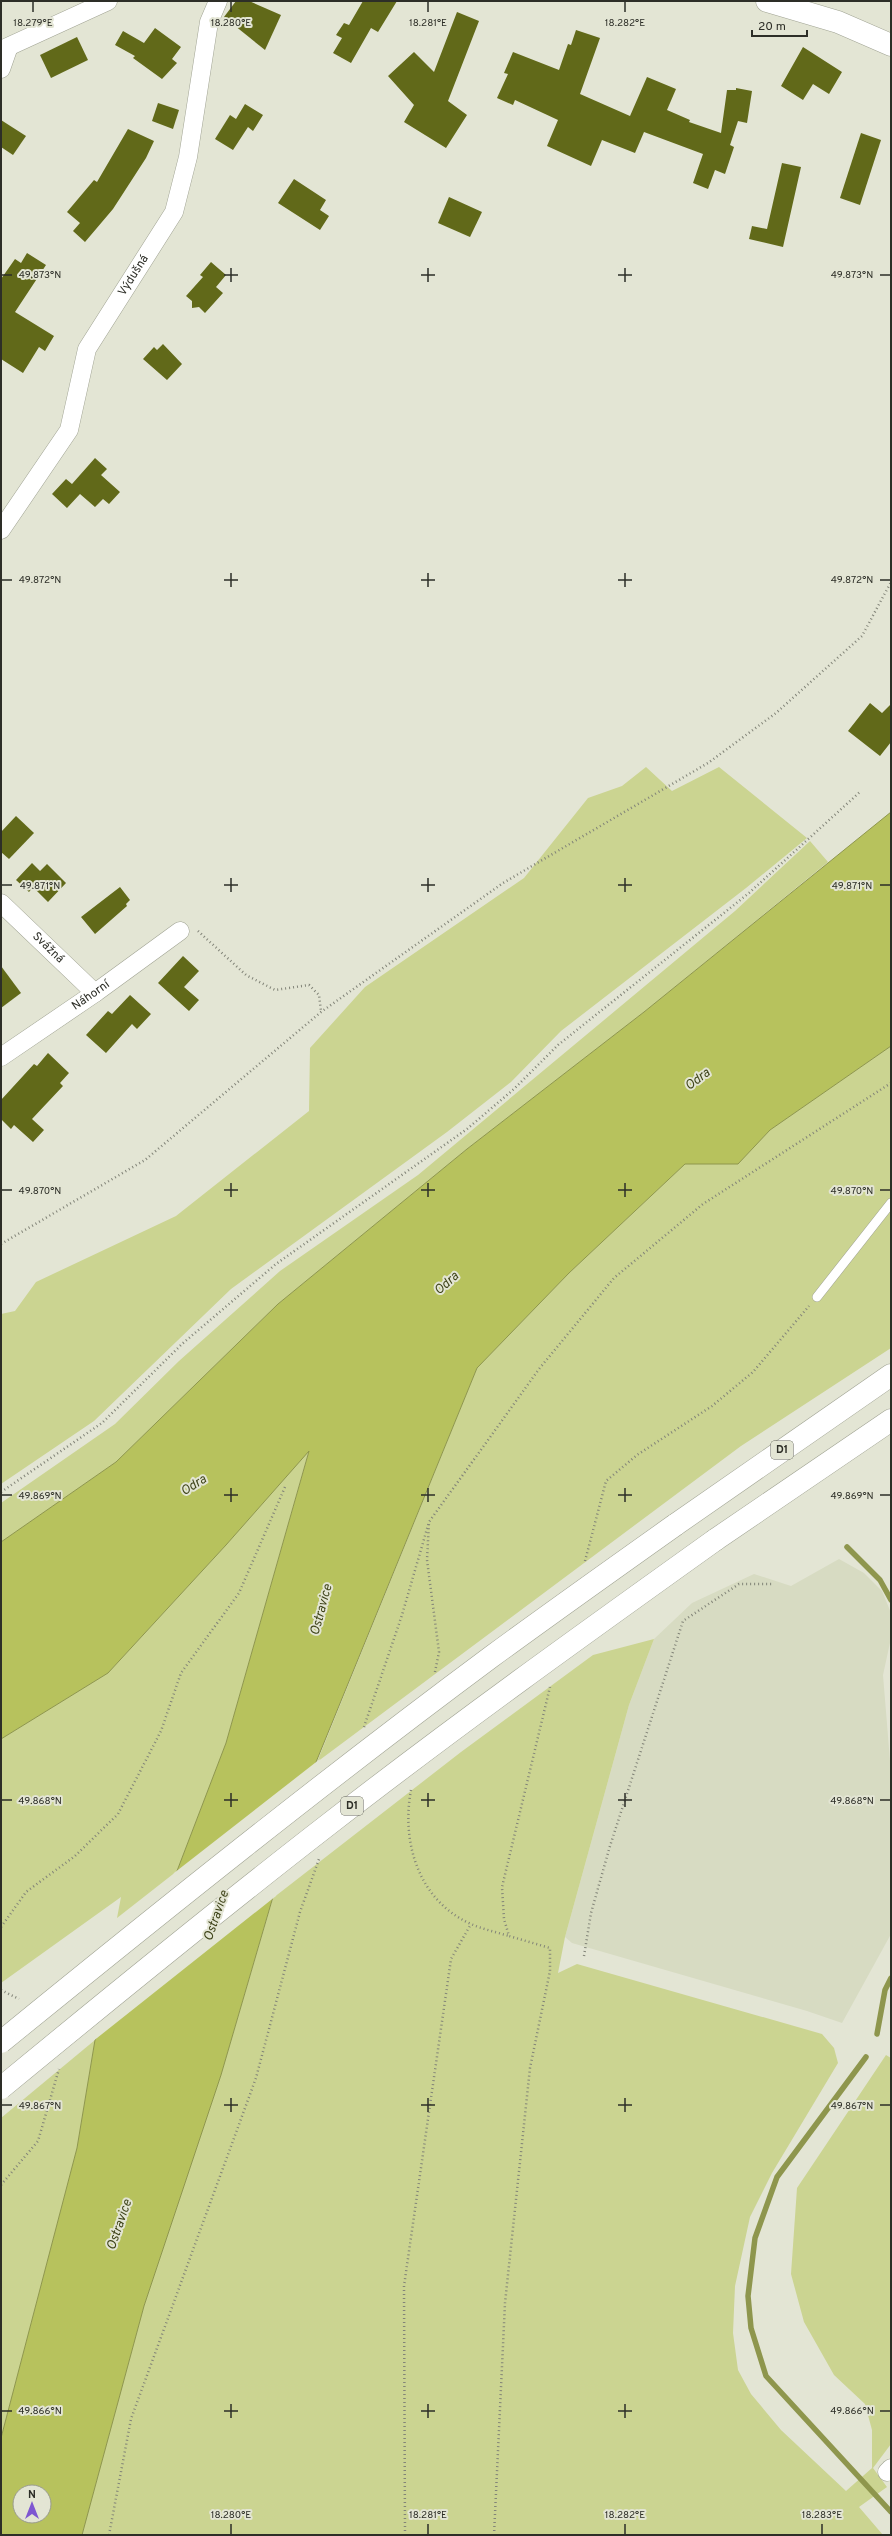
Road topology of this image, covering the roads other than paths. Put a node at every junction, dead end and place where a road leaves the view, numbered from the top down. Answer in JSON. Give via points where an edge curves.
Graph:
{"nodes":[{"id":1,"x":108,"y":1,"type":"edge"},
{"id":2,"x":218,"y":1,"type":"edge"},
{"id":3,"x":767,"y":1,"type":"edge"},
{"id":4,"x":891,"y":44,"type":"edge"},
{"id":5,"x":5,"y":50,"type":"edge"},
{"id":6,"x":1,"y":69,"type":"edge"},
{"id":7,"x":1,"y":530,"type":"edge"},
{"id":8,"x":1,"y":902,"type":"edge"},
{"id":9,"x":180,"y":931,"type":"road end"},
{"id":10,"x":95,"y":993,"type":"junction"},
{"id":11,"x":1,"y":1057,"type":"edge"},
{"id":12,"x":891,"y":1203,"type":"edge"},
{"id":13,"x":817,"y":1297,"type":"road end"},
{"id":14,"x":891,"y":1376,"type":"edge"},
{"id":15,"x":891,"y":1420,"type":"edge"},
{"id":16,"x":1,"y":2042,"type":"edge"},
{"id":17,"x":1,"y":2088,"type":"edge"}],
"edges":[{"from":1,"to":5,"type":"street"},
{"from":2,"to":7,"type":"street","name":"Výdušná","via":[[209,22],[188,157],[174,212],[87,349],[69,430]]},
{"from":3,"to":4,"type":"main road","via":[[838,22]]},
{"from":5,"to":6,"type":"street"},
{"from":8,"to":10,"type":"street","name":"Svážná"},
{"from":9,"to":10,"type":"street","name":"Náhorní"},
{"from":10,"to":11,"type":"street","name":"Náhorní"},
{"from":12,"to":13,"type":"lane"},
{"from":14,"to":16,"type":"main road","number":"D1","bridge":true,"via":[[491,1657],[311,1794]]},
{"from":15,"to":17,"type":"main road","number":"D1","bridge":true,"via":[[715,1540],[521,1679],[331,1823],[144,1970]]}]}
